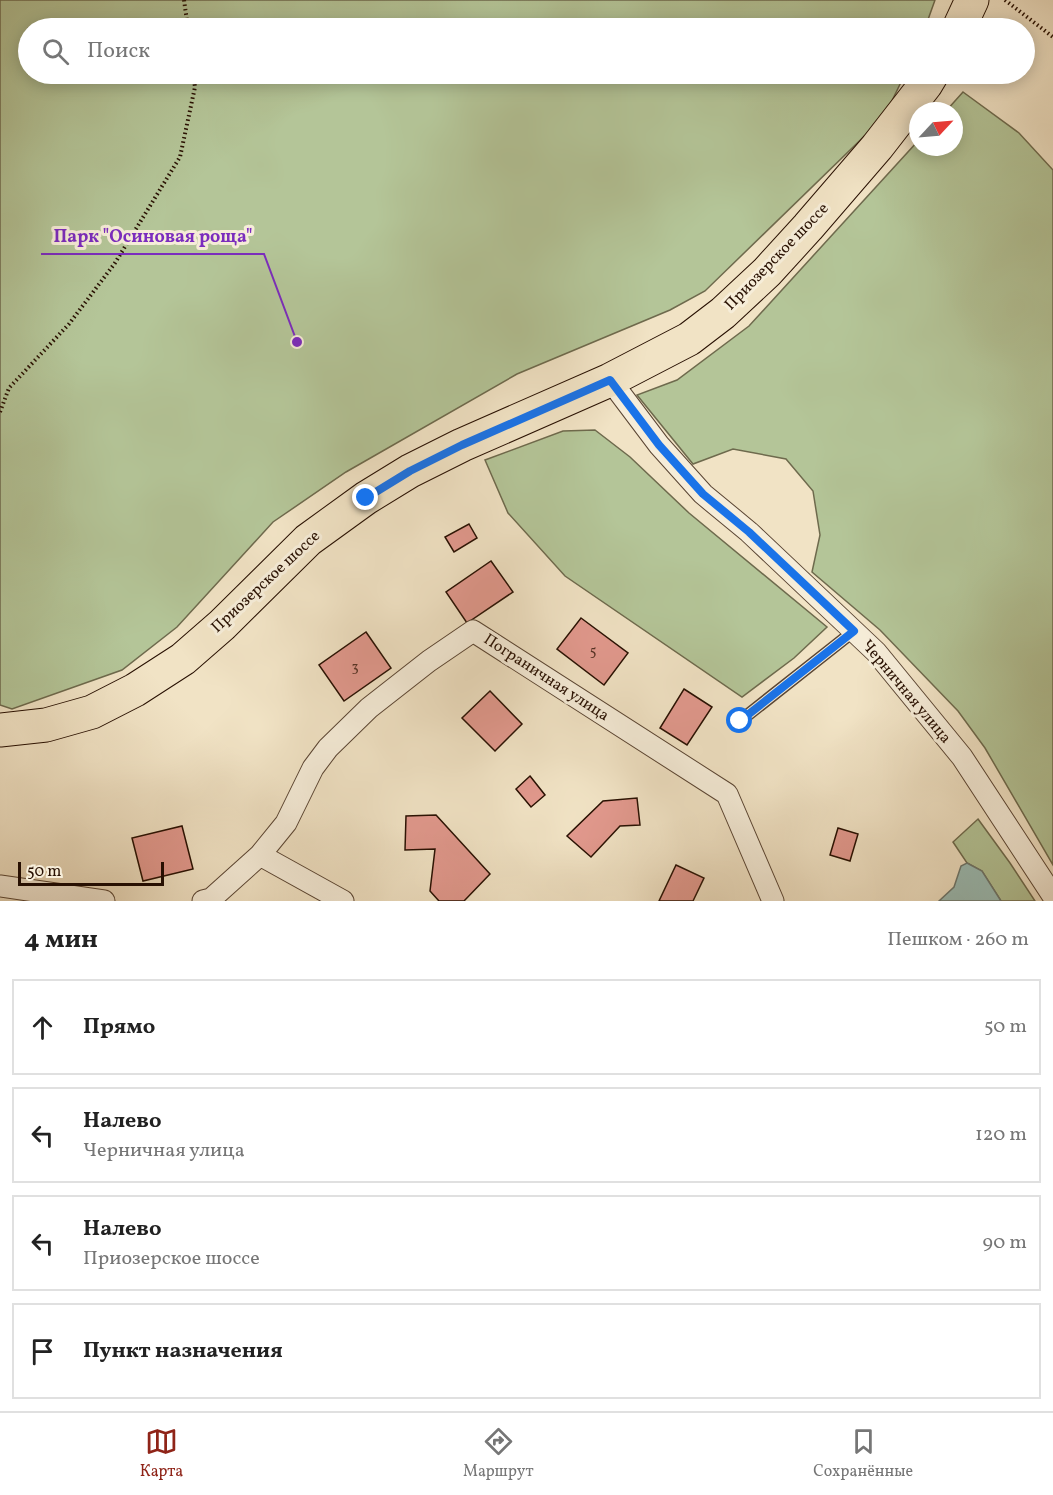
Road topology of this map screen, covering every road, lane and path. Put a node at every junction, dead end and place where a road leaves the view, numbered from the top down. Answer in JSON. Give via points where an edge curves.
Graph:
{"nodes":[{"id":1,"x":184,"y":0,"type":"edge"},
{"id":2,"x":972,"y":0,"type":"edge"},
{"id":3,"x":1005,"y":0,"type":"edge"},
{"id":4,"x":187,"y":18,"type":"edge"},
{"id":5,"x":963,"y":18,"type":"edge"},
{"id":6,"x":1028,"y":18,"type":"edge"},
{"id":7,"x":1035,"y":23,"type":"edge"},
{"id":8,"x":1053,"y":37,"type":"edge"},
{"id":9,"x":195,"y":84,"type":"edge"},
{"id":10,"x":926,"y":84,"type":"edge"},
{"id":11,"x":610,"y":380,"type":"junction"},
{"id":12,"x":0,"y":412,"type":"edge"},
{"id":13,"x":854,"y":631,"type":"junction"},
{"id":14,"x":740,"y":721,"type":"dead end"},
{"id":15,"x":0,"y":730,"type":"edge"},
{"id":16,"x":260,"y":855,"type":"junction"},
{"id":17,"x":0,"y":886,"type":"edge"},
{"id":18,"x":1053,"y":896,"type":"edge"},
{"id":19,"x":104,"y":901,"type":"edge"},
{"id":20,"x":203,"y":901,"type":"edge"},
{"id":21,"x":343,"y":901,"type":"edge"},
{"id":22,"x":773,"y":901,"type":"edge"}],
"edges":[{"from":1,"to":4,"type":"path"},
{"from":2,"to":5,"type":"main road"},
{"from":3,"to":6,"type":"path"},
{"from":7,"to":8,"type":"path"},
{"from":9,"to":12,"type":"path","via":[[180,156],[115,263],[69,324],[9,388]]},
{"from":10,"to":11,"type":"main road","name":"Приозерское шоссе","via":[[877,147],[760,279],[689,339]]},
{"from":11,"to":13,"type":"street","name":"Черничная улица","via":[[659,445],[703,494]]},
{"from":11,"to":15,"type":"main road","name":"Приозерское шоссе","via":[[462,445],[366,498],[308,540],[222,626],[135,690],[92,712],[46,725]]},
{"from":13,"to":14,"type":"lane"},
{"from":13,"to":18,"type":"street","name":"Черничная улица","via":[[876,652],[962,757]]},
{"from":16,"to":20,"type":"street","name":"Пограничная улица","via":[[211,899]]},
{"from":16,"to":21,"type":"street"},
{"from":16,"to":22,"type":"street","name":"Пограничная улица","via":[[286,823],[313,768],[328,748],[369,708],[473,631],[727,794]]},
{"from":17,"to":19,"type":"street"}]}
